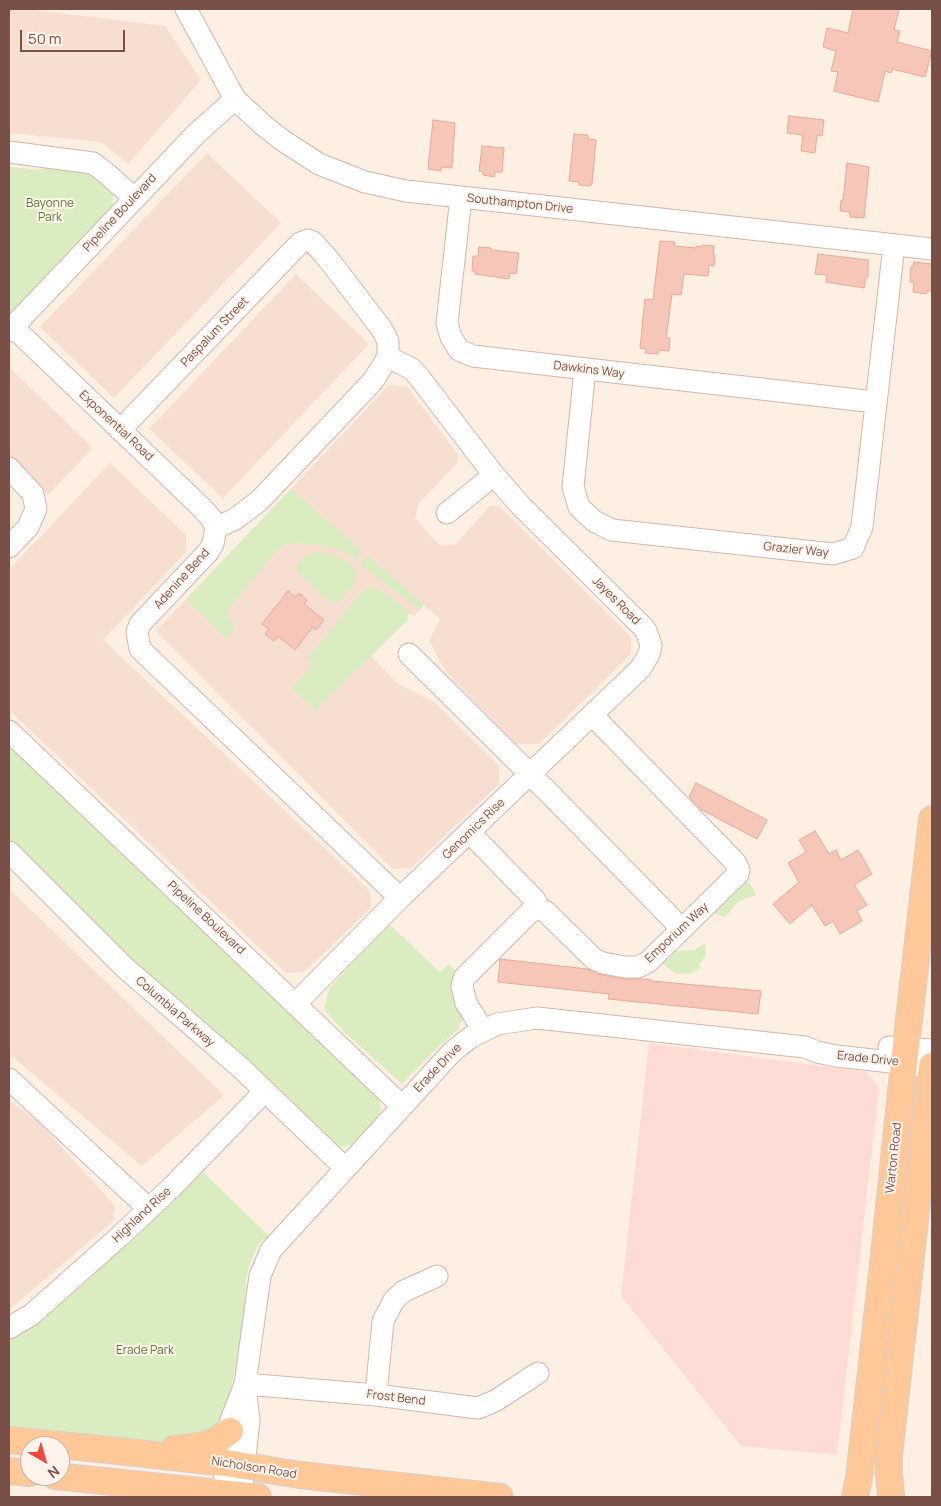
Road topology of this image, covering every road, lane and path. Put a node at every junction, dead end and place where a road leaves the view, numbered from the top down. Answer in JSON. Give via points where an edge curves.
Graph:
{"nodes":[{"id":1,"x":186,"y":9,"type":"edge"},
{"id":2,"x":235,"y":99,"type":"junction"},
{"id":3,"x":9,"y":152,"type":"edge"},
{"id":4,"x":461,"y":197,"type":"junction"},
{"id":5,"x":134,"y":198,"type":"junction"},
{"id":6,"x":894,"y":245,"type":"junction"},
{"id":7,"x":932,"y":249,"type":"edge"},
{"id":8,"x":11,"y":329,"type":"edge"},
{"id":9,"x":388,"y":357,"type":"junction"},
{"id":10,"x":585,"y":369,"type":"junction"},
{"id":11,"x":875,"y":402,"type":"junction"},
{"id":12,"x":120,"y":430,"type":"junction"},
{"id":13,"x":9,"y":468,"type":"edge"},
{"id":14,"x":494,"y":475,"type":"junction"},
{"id":15,"x":447,"y":513,"type":"dead end"},
{"id":16,"x":216,"y":528,"type":"junction"},
{"id":17,"x":9,"y":547,"type":"edge"},
{"id":18,"x":409,"y":654,"type":"dead end"},
{"id":19,"x":592,"y":715,"type":"junction"},
{"id":20,"x":9,"y":732,"type":"edge"},
{"id":21,"x":530,"y":774,"type":"junction"},
{"id":22,"x":932,"y":819,"type":"edge"},
{"id":23,"x":470,"y":833,"type":"junction"},
{"id":24,"x":9,"y":852,"type":"edge"},
{"id":25,"x":400,"y":898,"type":"junction"},
{"id":26,"x":540,"y":909,"type":"junction"},
{"id":27,"x":682,"y":929,"type":"junction"},
{"id":28,"x":296,"y":1003,"type":"junction"},
{"id":29,"x":483,"y":1030,"type":"junction"},
{"id":30,"x":932,"y":1050,"type":"edge"},
{"id":31,"x":904,"y":1055,"type":"junction"},
{"id":32,"x":932,"y":1066,"type":"edge"},
{"id":33,"x":9,"y":1079,"type":"edge"},
{"id":34,"x":265,"y":1091,"type":"junction"},
{"id":35,"x":402,"y":1106,"type":"junction"},
{"id":36,"x":345,"y":1168,"type":"junction"},
{"id":37,"x":149,"y":1209,"type":"junction"},
{"id":38,"x":437,"y":1276,"type":"dead end"},
{"id":39,"x":9,"y":1328,"type":"edge"},
{"id":40,"x":538,"y":1373,"type":"dead end"},
{"id":41,"x":245,"y":1384,"type":"junction"},
{"id":42,"x":376,"y":1395,"type":"junction"},
{"id":43,"x":230,"y":1431,"type":"junction"},
{"id":44,"x":9,"y":1440,"type":"edge"},
{"id":45,"x":109,"y":1450,"type":"junction"},
{"id":46,"x":235,"y":1465,"type":"junction"},
{"id":47,"x":70,"y":1478,"type":"edge"},
{"id":48,"x":241,"y":1495,"type":"edge"},
{"id":49,"x":500,"y":1497,"type":"edge"},
{"id":50,"x":855,"y":1497,"type":"edge"},
{"id":51,"x":892,"y":1497,"type":"edge"}],
"edges":[{"from":1,"to":2,"type":"street","name":"Southampton Drive"},
{"from":2,"to":4,"type":"street","name":"Southampton Drive","via":[[282,140],[320,164],[365,182],[406,191]]},
{"from":2,"to":5,"type":"street","name":"Pipeline Boulevard"},
{"from":3,"to":5,"type":"street","via":[[92,163]]},
{"from":4,"to":6,"type":"street","name":"Southampton Drive"},
{"from":4,"to":10,"type":"street","name":"Dawkins Way","via":[[447,323],[459,350],[473,356]]},
{"from":5,"to":8,"type":"street","name":"Pipeline Boulevard"},
{"from":6,"to":7,"type":"street","name":"Southampton Drive"},
{"from":6,"to":11,"type":"street","name":"Grazier Way"},
{"from":8,"to":12,"type":"street","name":"Exponential Road"},
{"from":9,"to":12,"type":"street","name":"Paspalum Street","via":[[388,341],[381,328],[329,260],[308,240],[300,243]]},
{"from":9,"to":14,"type":"street","name":"Jayes Road","via":[[419,377]]},
{"from":9,"to":16,"type":"street","via":[[362,392],[259,501]]},
{"from":10,"to":11,"type":"street","name":"Dawkins Way"},
{"from":10,"to":11,"type":"street","name":"Grazier Way","via":[[573,487],[580,507],[594,521],[612,530],[833,554],[853,548],[862,527]]},
{"from":12,"to":16,"type":"street","name":"Exponential Road","via":[[202,508]]},
{"from":13,"to":17,"type":"street","via":[[33,494],[36,509],[28,527]]},
{"from":14,"to":15,"type":"street"},
{"from":14,"to":19,"type":"street","name":"Jayes Road","via":[[646,631],[651,645],[646,661]]},
{"from":16,"to":25,"type":"street","name":"Adenine Bend","via":[[208,552],[140,624],[137,632],[140,649]]},
{"from":18,"to":21,"type":"street"},
{"from":19,"to":21,"type":"street","name":"Jayes Road"},
{"from":19,"to":27,"type":"street","name":"Emporium Way","via":[[738,866],[736,878]]},
{"from":20,"to":28,"type":"street","name":"Pipeline Boulevard"},
{"from":21,"to":23,"type":"street","name":"Genomics Rise"},
{"from":21,"to":27,"type":"street"},
{"from":22,"to":31,"type":"main road","name":"Warton Road"},
{"from":23,"to":25,"type":"street","name":"Genomics Rise"},
{"from":23,"to":26,"type":"street","name":"Emporium Way"},
{"from":24,"to":34,"type":"street","name":"Columbia Parkway","via":[[124,968]]},
{"from":25,"to":28,"type":"street","name":"Genomics Rise"},
{"from":26,"to":27,"type":"street","name":"Emporium Way","via":[[594,959],[625,967],[638,967],[648,962]]},
{"from":26,"to":29,"type":"street","via":[[531,911],[464,978],[462,986],[466,1003]]},
{"from":28,"to":35,"type":"street","name":"Pipeline Boulevard"},
{"from":29,"to":31,"type":"street","name":"Erade Drive","via":[[510,1021],[537,1018],[805,1047],[836,1056]]},
{"from":29,"to":35,"type":"street","name":"Erade Drive","via":[[456,1048]]},
{"from":30,"to":31,"type":"street","name":"Erade Drive"},
{"from":31,"to":32,"type":"street","name":"Erade Drive"},
{"from":31,"to":50,"type":"main road","name":"Warton Road","via":[[881,1287]]},
{"from":32,"to":51,"type":"main road","via":[[889,1455]]},
{"from":33,"to":37,"type":"street"},
{"from":34,"to":36,"type":"street","name":"Columbia Parkway"},
{"from":34,"to":37,"type":"street","name":"Highland Rise"},
{"from":35,"to":36,"type":"street","name":"Erade Drive"},
{"from":36,"to":41,"type":"street","name":"Erade Drive","via":[[277,1242],[263,1266]]},
{"from":37,"to":39,"type":"street","name":"Highland Rise","via":[[31,1315]]},
{"from":38,"to":42,"type":"street","via":[[404,1291],[390,1307],[383,1321]]},
{"from":40,"to":42,"type":"street","name":"Frost Bend","via":[[495,1401],[478,1408]]},
{"from":41,"to":42,"type":"street","name":"Frost Bend"},
{"from":41,"to":43,"type":"street","name":"Erade Drive"},
{"from":41,"to":46,"type":"street","name":"Erade Drive","via":[[250,1420]]},
{"from":43,"to":45,"type":"main road","via":[[201,1446]]},
{"from":43,"to":46,"type":"street","name":"Erade Drive"},
{"from":44,"to":45,"type":"main road","name":"Nicholson Road"},
{"from":45,"to":46,"type":"main road","name":"Nicholson Road"},
{"from":46,"to":48,"type":"street","name":"Erade Drive"},
{"from":46,"to":49,"type":"main road","name":"Nicholson Road"},
{"from":47,"to":48,"type":"main road"}]}
